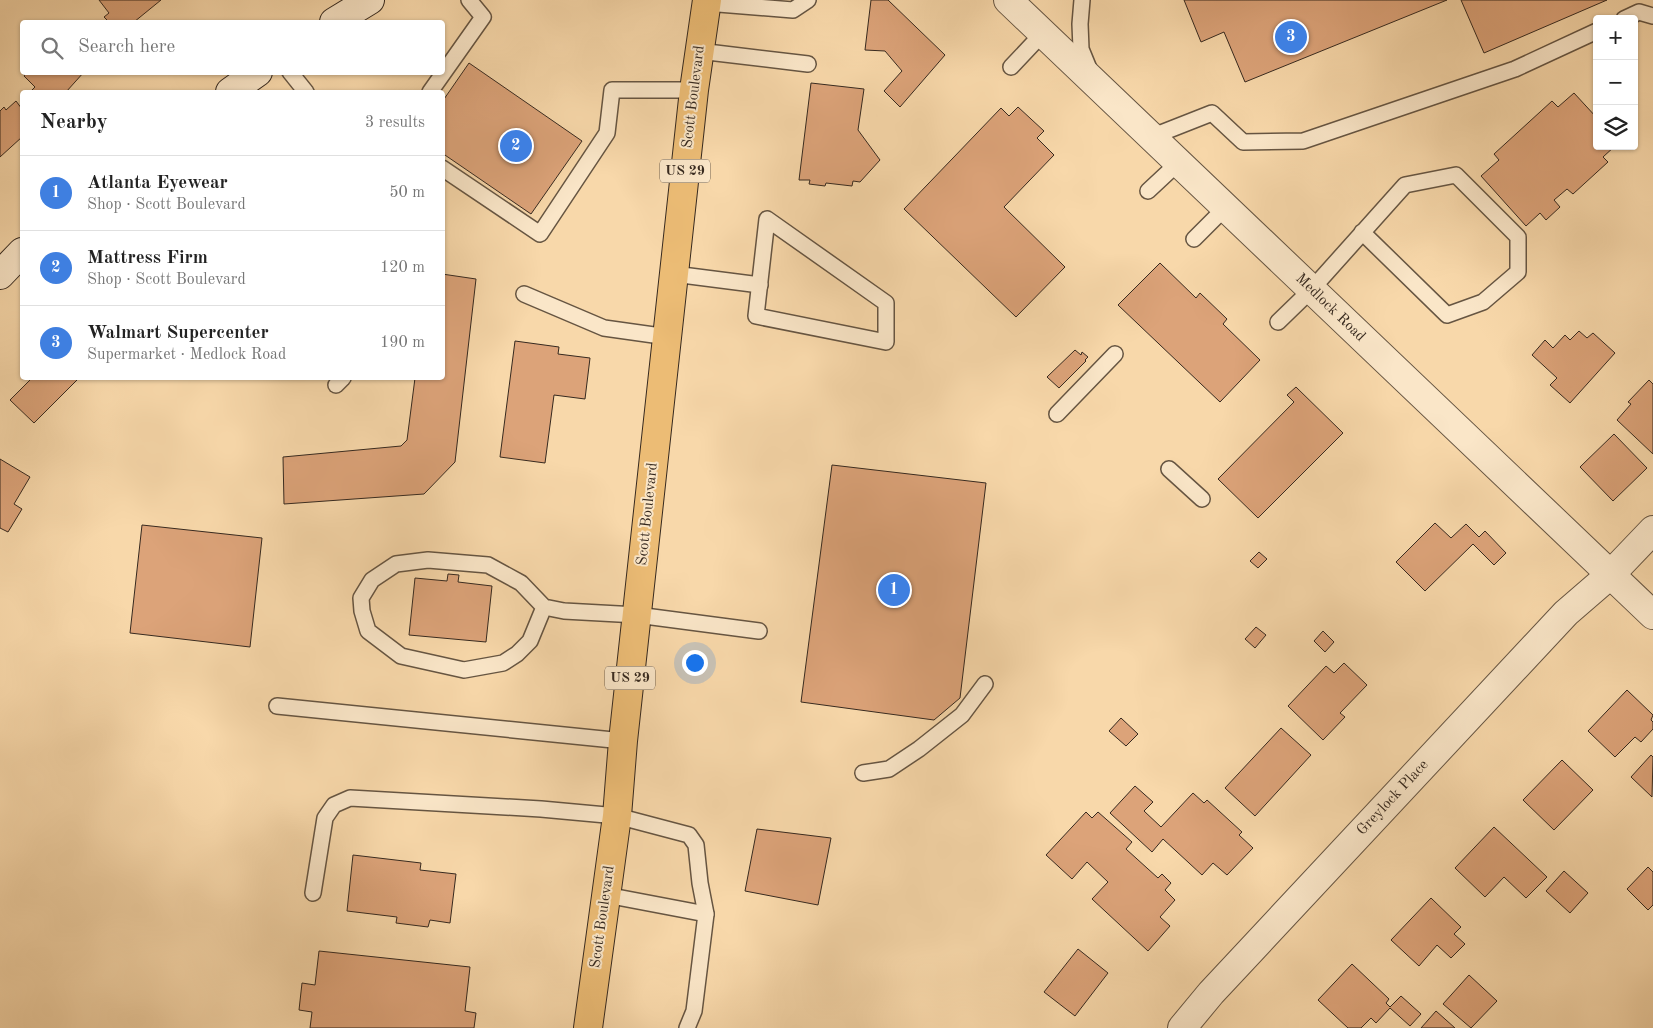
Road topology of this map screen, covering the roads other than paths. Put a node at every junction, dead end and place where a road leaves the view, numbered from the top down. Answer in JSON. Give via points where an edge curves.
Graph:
{"nodes":[{"id":1,"x":370,"y":0,"type":"edge"},
{"id":2,"x":469,"y":0,"type":"edge"},
{"id":3,"x":808,"y":0,"type":"edge"},
{"id":4,"x":1008,"y":0,"type":"edge"},
{"id":5,"x":1082,"y":0,"type":"edge"},
{"id":6,"x":706,"y":2,"type":"edge"},
{"id":7,"x":1633,"y":15,"type":"edge"},
{"id":8,"x":1653,"y":16,"type":"edge"},
{"id":9,"x":337,"y":20,"type":"edge"},
{"id":10,"x":1043,"y":33,"type":"junction"},
{"id":11,"x":1593,"y":33,"type":"edge"},
{"id":12,"x":699,"y":51,"type":"junction"},
{"id":13,"x":808,"y":64,"type":"dead end"},
{"id":14,"x":1011,"y":67,"type":"dead end"},
{"id":15,"x":445,"y":71,"type":"edge"},
{"id":16,"x":254,"y":75,"type":"edge"},
{"id":17,"x":292,"y":75,"type":"edge"},
{"id":18,"x":442,"y":75,"type":"edge"},
{"id":19,"x":1096,"y":84,"type":"junction"},
{"id":20,"x":233,"y":90,"type":"edge"},
{"id":21,"x":304,"y":90,"type":"edge"},
{"id":22,"x":431,"y":90,"type":"edge"},
{"id":23,"x":694,"y":90,"type":"junction"},
{"id":24,"x":1151,"y":137,"type":"junction"},
{"id":25,"x":1178,"y":163,"type":"junction"},
{"id":26,"x":445,"y":170,"type":"edge"},
{"id":27,"x":1148,"y":191,"type":"dead end"},
{"id":28,"x":1225,"y":208,"type":"junction"},
{"id":29,"x":1362,"y":232,"type":"junction"},
{"id":30,"x":1194,"y":239,"type":"dead end"},
{"id":31,"x":20,"y":254,"type":"edge"},
{"id":32,"x":674,"y":274,"type":"junction"},
{"id":33,"x":0,"y":275,"type":"edge"},
{"id":34,"x":760,"y":285,"type":"junction"},
{"id":35,"x":1311,"y":290,"type":"junction"},
{"id":36,"x":524,"y":294,"type":"dead end"},
{"id":37,"x":1278,"y":322,"type":"dead end"},
{"id":38,"x":668,"y":337,"type":"junction"},
{"id":39,"x":1115,"y":354,"type":"dead end"},
{"id":40,"x":1057,"y":414,"type":"dead end"},
{"id":41,"x":1169,"y":468,"type":"dead end"},
{"id":42,"x":1202,"y":499,"type":"dead end"},
{"id":43,"x":1653,"y":530,"type":"edge"},
{"id":44,"x":1610,"y":576,"type":"junction"},
{"id":45,"x":544,"y":607,"type":"junction"},
{"id":46,"x":637,"y":615,"type":"junction"},
{"id":47,"x":1653,"y":615,"type":"edge"},
{"id":48,"x":759,"y":632,"type":"dead end"},
{"id":49,"x":985,"y":684,"type":"dead end"},
{"id":50,"x":277,"y":706,"type":"dead end"},
{"id":51,"x":623,"y":741,"type":"junction"},
{"id":52,"x":864,"y":773,"type":"dead end"},
{"id":53,"x":617,"y":816,"type":"junction"},
{"id":54,"x":313,"y":893,"type":"dead end"},
{"id":55,"x":606,"y":895,"type":"junction"},
{"id":56,"x":706,"y":914,"type":"junction"},
{"id":57,"x":588,"y":1028,"type":"edge"},
{"id":58,"x":686,"y":1028,"type":"edge"},
{"id":59,"x":1182,"y":1028,"type":"edge"}],
"edges":[{"from":1,"to":9,"type":"street"},
{"from":2,"to":15,"type":"lane","via":[[483,17]]},
{"from":3,"to":6,"type":"lane","via":[[793,10]]},
{"from":4,"to":10,"type":"street","name":"Medlock Road"},
{"from":5,"to":19,"type":"lane","via":[[1081,49]]},
{"from":6,"to":12,"type":"highway","name":"Scott Boulevard","number":"US 29"},
{"from":7,"to":8,"type":"lane","via":[[1639,12]]},
{"from":10,"to":14,"type":"lane"},
{"from":10,"to":19,"type":"street","name":"Medlock Road"},
{"from":11,"to":24,"type":"lane","via":[[1515,69],[1303,141],[1243,142],[1212,113]]},
{"from":12,"to":13,"type":"lane"},
{"from":12,"to":23,"type":"highway","name":"Scott Boulevard","number":"US 29"},
{"from":16,"to":20,"type":"street"},
{"from":17,"to":21,"type":"lane"},
{"from":18,"to":22,"type":"lane"},
{"from":19,"to":24,"type":"street","name":"Medlock Road"},
{"from":23,"to":26,"type":"lane","via":[[612,90],[607,133],[540,234]]},
{"from":23,"to":32,"type":"highway","name":"Scott Boulevard","number":"US 29"},
{"from":24,"to":25,"type":"street","name":"Medlock Road"},
{"from":25,"to":27,"type":"lane"},
{"from":25,"to":28,"type":"street","name":"Medlock Road"},
{"from":28,"to":30,"type":"lane"},
{"from":28,"to":35,"type":"street","name":"Medlock Road"},
{"from":29,"to":29,"type":"lane","via":[[1405,185],[1456,175],[1518,237],[1518,272],[1483,302],[1447,315]]},
{"from":29,"to":35,"type":"lane"},
{"from":31,"to":33,"type":"street"},
{"from":32,"to":34,"type":"lane"},
{"from":32,"to":38,"type":"highway","name":"Scott Boulevard","number":"US 29"},
{"from":34,"to":34,"type":"lane","via":[[756,316],[886,342],[886,303],[767,219]]},
{"from":35,"to":37,"type":"lane"},
{"from":35,"to":44,"type":"street","name":"Medlock Road"},
{"from":36,"to":38,"type":"lane","via":[[604,328]]},
{"from":38,"to":46,"type":"highway","name":"Scott Boulevard","number":"US 29"},
{"from":39,"to":40,"type":"lane"},
{"from":41,"to":42,"type":"lane"},
{"from":43,"to":44,"type":"street","name":"Greylock Place"},
{"from":44,"to":47,"type":"street","name":"Medlock Road"},
{"from":44,"to":59,"type":"street","name":"Greylock Place","via":[[1552,627]]},
{"from":45,"to":45,"type":"lane","via":[[521,583],[488,565],[428,560],[396,564],[372,580],[361,598],[368,631],[401,656],[464,670],[503,663],[517,654],[530,640]]},
{"from":45,"to":46,"type":"lane"},
{"from":46,"to":48,"type":"lane"},
{"from":46,"to":51,"type":"highway","name":"Scott Boulevard","number":"US 29"},
{"from":49,"to":52,"type":"lane","via":[[962,715],[919,749],[889,769]]},
{"from":50,"to":51,"type":"lane"},
{"from":51,"to":53,"type":"highway","name":"Scott Boulevard","number":"US 29"},
{"from":53,"to":54,"type":"lane","via":[[350,798],[334,805],[325,818]]},
{"from":53,"to":55,"type":"highway","name":"Scott Boulevard","number":"US 29"},
{"from":53,"to":56,"type":"lane","via":[[689,835],[696,845]]},
{"from":55,"to":56,"type":"lane"},
{"from":55,"to":57,"type":"highway","name":"Scott Boulevard","number":"US 29"},
{"from":56,"to":58,"type":"lane","via":[[694,1011]]}]}
